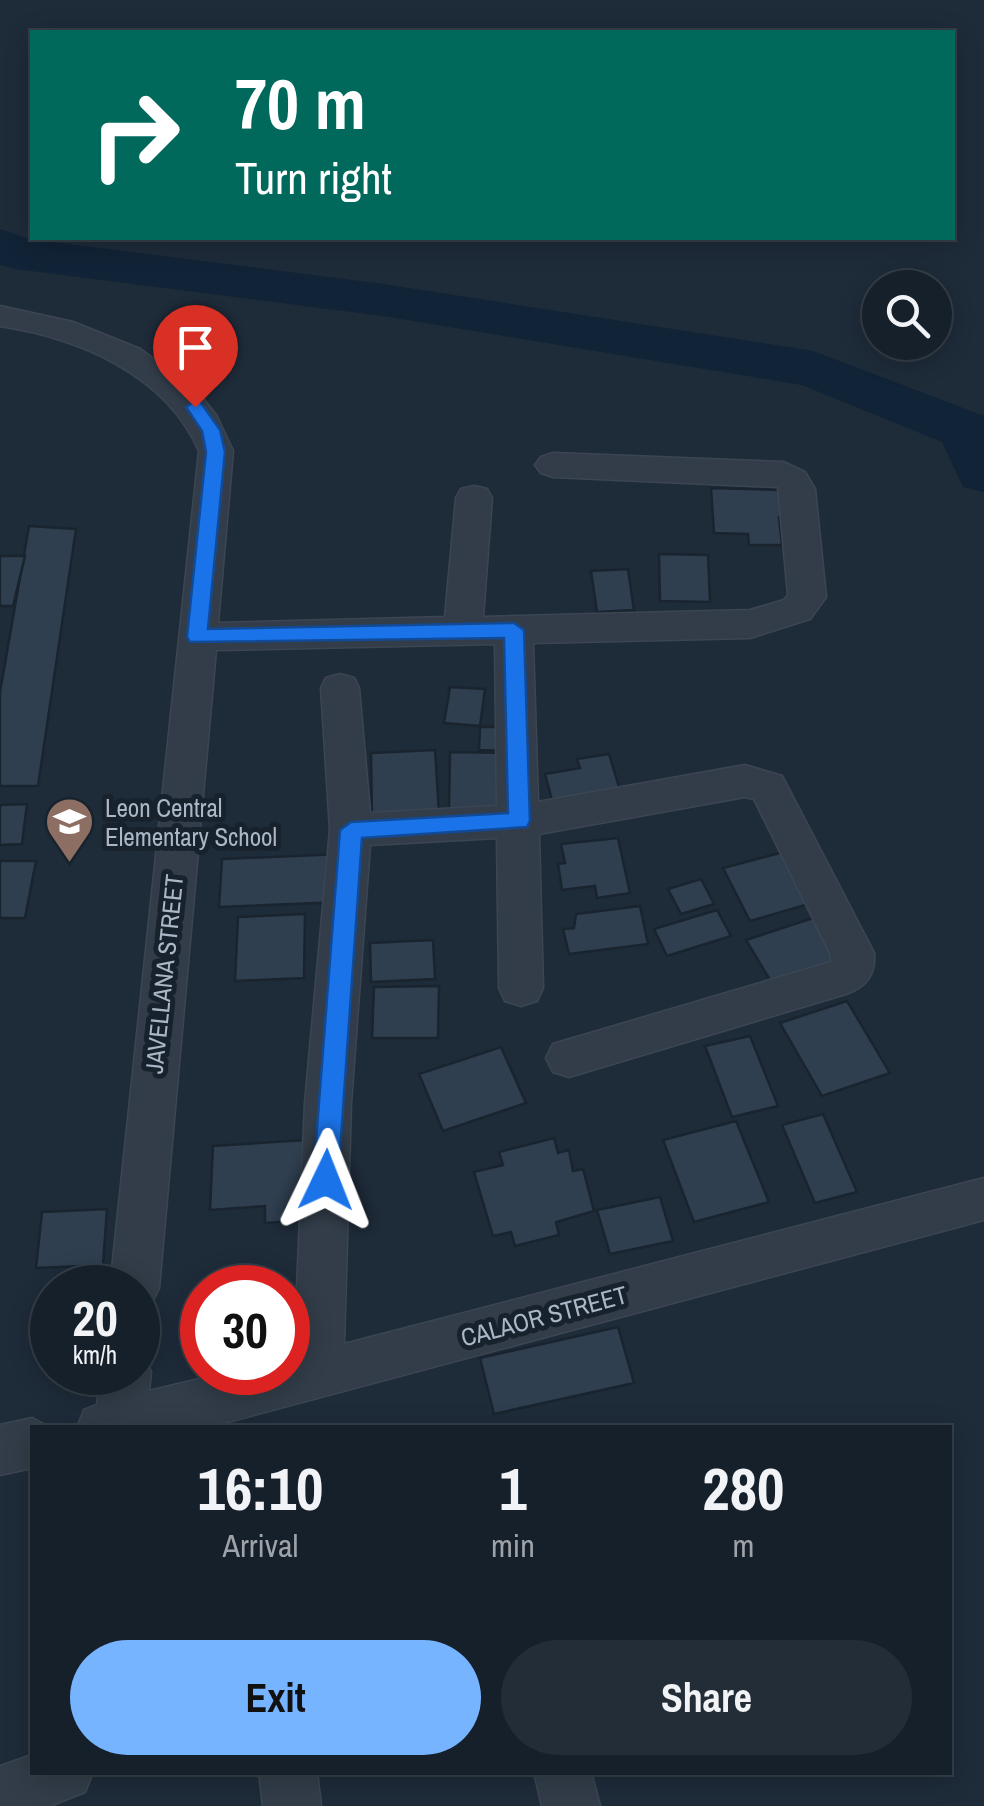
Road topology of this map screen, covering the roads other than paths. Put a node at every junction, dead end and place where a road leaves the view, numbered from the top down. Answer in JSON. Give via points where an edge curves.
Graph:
{"nodes":[{"id":1,"x":0,"y":316,"type":"edge"},
{"id":2,"x":553,"y":465,"type":"dead end"},
{"id":3,"x":474,"y":498,"type":"dead end"},
{"id":4,"x":463,"y":630,"type":"junction"},
{"id":5,"x":514,"y":630,"type":"junction"},
{"id":6,"x":197,"y":637,"type":"junction"},
{"id":7,"x":340,"y":688,"type":"dead end"},
{"id":8,"x":519,"y":821,"type":"junction"},
{"id":9,"x":351,"y":830,"type":"junction"},
{"id":10,"x":521,"y":988,"type":"dead end"},
{"id":11,"x":569,"y":1058,"type":"dead end"},
{"id":12,"x":984,"y":1199,"type":"edge"},
{"id":13,"x":136,"y":1265,"type":"edge"},
{"id":14,"x":318,"y":1376,"type":"junction"},
{"id":15,"x":119,"y":1395,"type":"edge"},
{"id":16,"x":251,"y":1410,"type":"edge"},
{"id":17,"x":111,"y":1425,"type":"edge"},
{"id":18,"x":30,"y":1443,"type":"edge"},
{"id":19,"x":0,"y":1450,"type":"edge"},
{"id":20,"x":57,"y":1775,"type":"edge"},
{"id":21,"x":288,"y":1775,"type":"edge"},
{"id":22,"x":563,"y":1775,"type":"edge"},
{"id":23,"x":0,"y":1795,"type":"edge"},
{"id":24,"x":292,"y":1806,"type":"edge"},
{"id":25,"x":571,"y":1806,"type":"edge"}],
"edges":[{"from":1,"to":6,"type":"street","name":"JAVELLANA STREET","via":[[88,337],[172,385],[211,430],[216,452]]},
{"from":2,"to":5,"type":"street","via":[[784,474],[797,489],[808,598],[797,610],[750,624]]},
{"from":3,"to":4,"type":"street"},
{"from":4,"to":5,"type":"street"},
{"from":4,"to":6,"type":"street"},
{"from":5,"to":8,"type":"street"},
{"from":6,"to":13,"type":"street","name":"JAVELLANA STREET"},
{"from":7,"to":9,"type":"street"},
{"from":8,"to":9,"type":"street"},
{"from":8,"to":10,"type":"street"},
{"from":8,"to":11,"type":"street","via":[[756,781],[768,787],[852,954],[846,976]]},
{"from":9,"to":14,"type":"street","via":[[328,1102]]},
{"from":12,"to":14,"type":"street","name":"CALAOR STREET"},
{"from":14,"to":16,"type":"street","name":"CALAOR STREET"},
{"from":15,"to":17,"type":"street"},
{"from":16,"to":17,"type":"street","name":"CALAOR STREET"},
{"from":18,"to":19,"type":"street"},
{"from":20,"to":23,"type":"street"},
{"from":21,"to":24,"type":"street"},
{"from":22,"to":25,"type":"street"}]}
